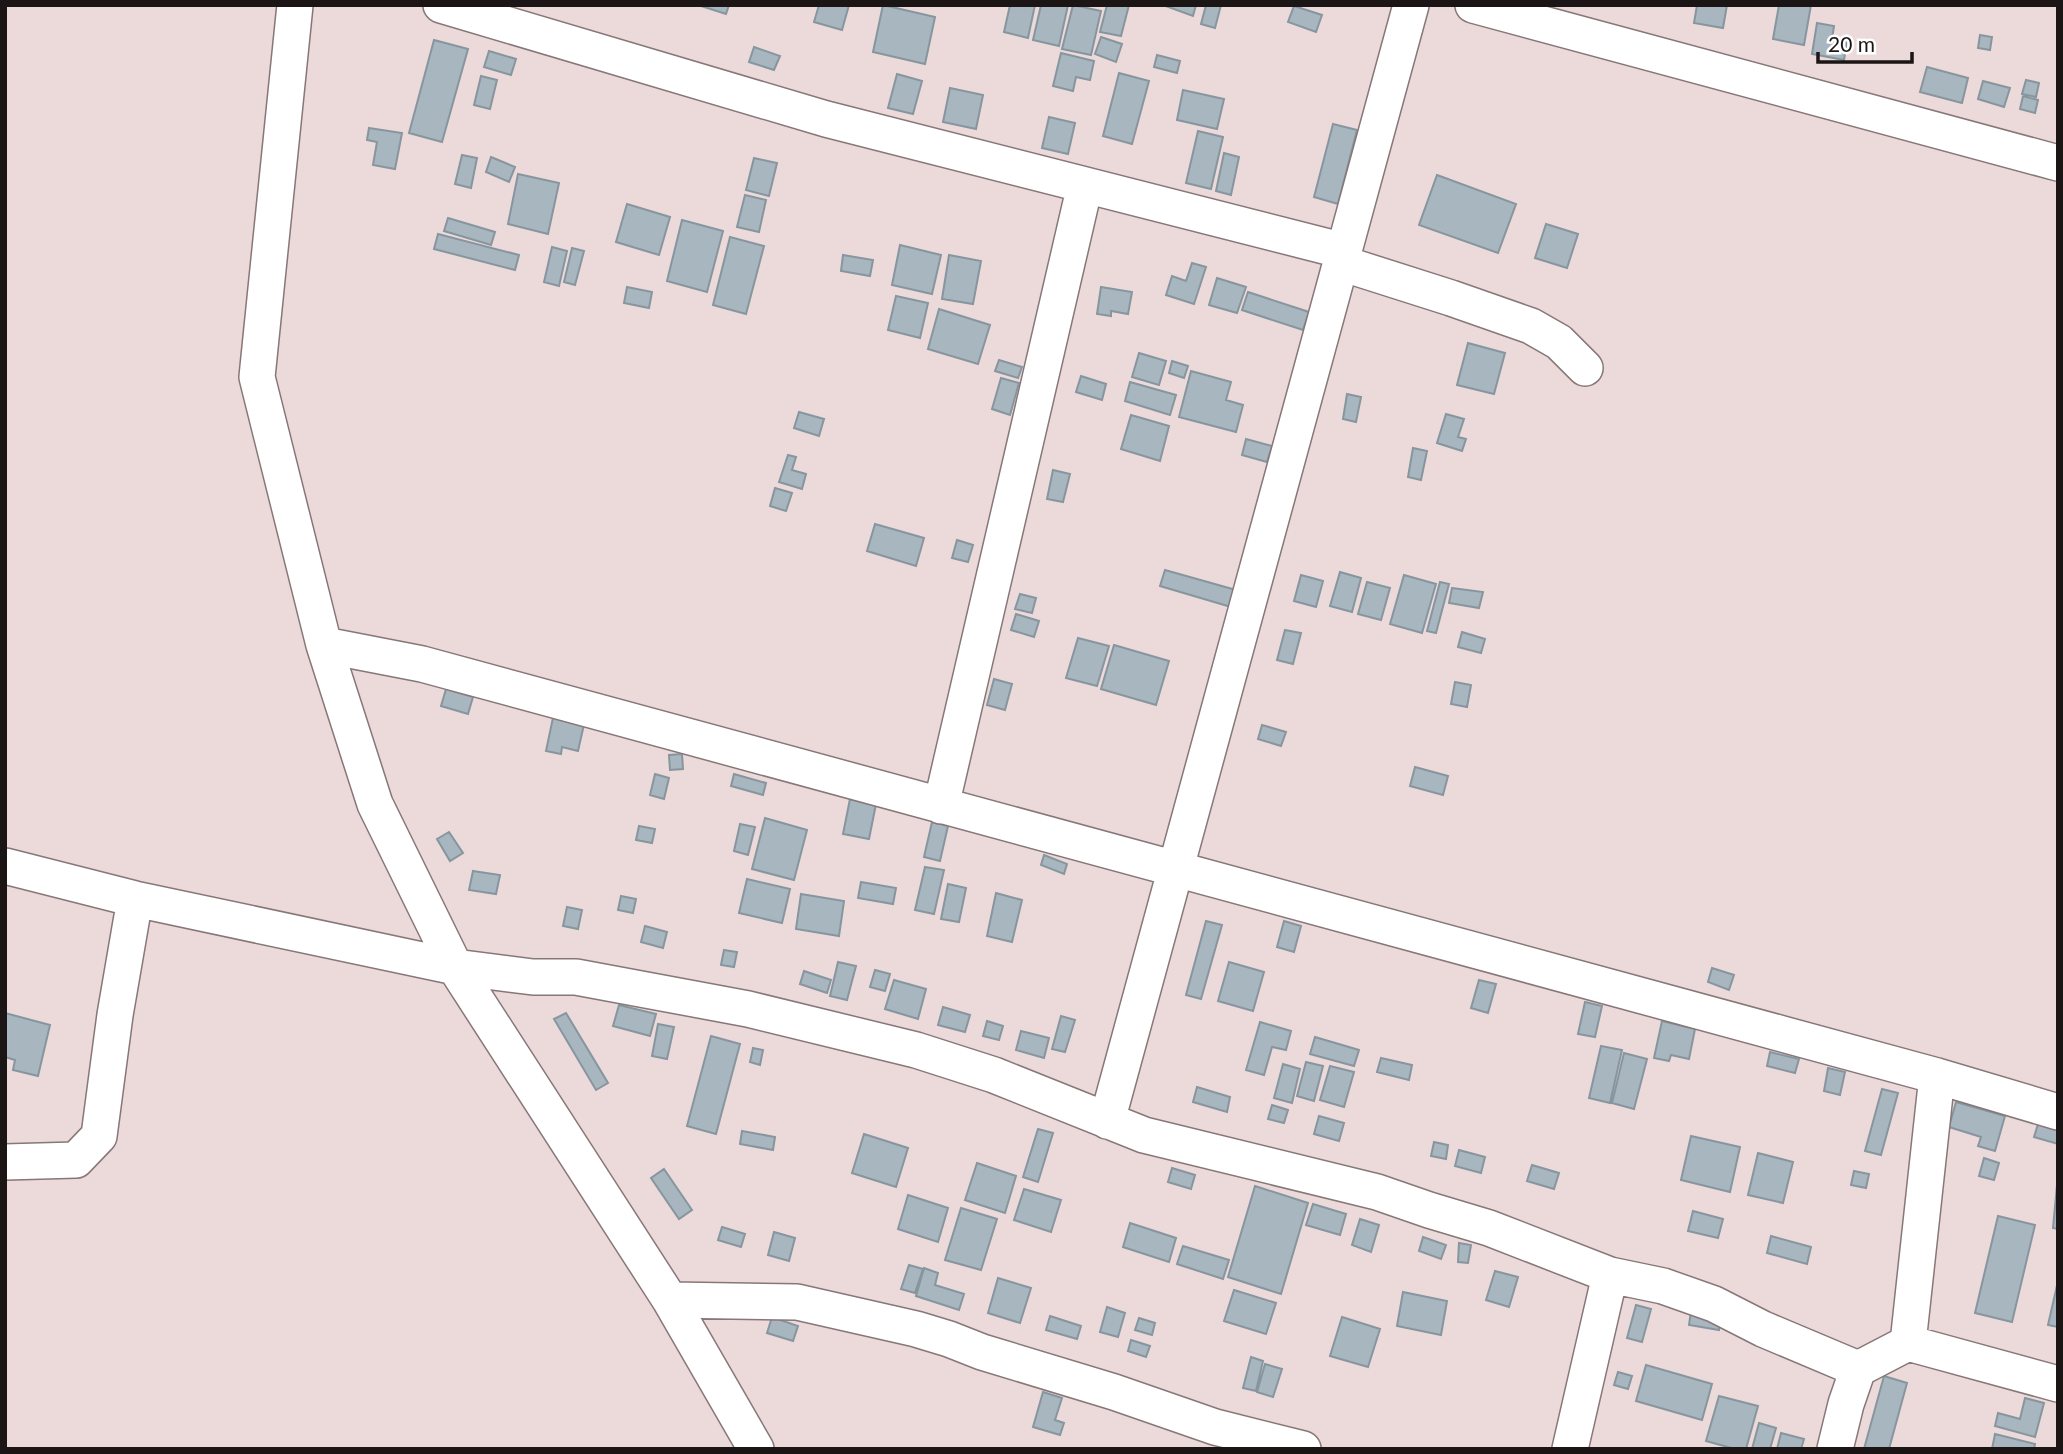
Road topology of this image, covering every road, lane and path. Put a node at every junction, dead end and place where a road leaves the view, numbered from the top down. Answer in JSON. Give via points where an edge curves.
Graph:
{"nodes":[{"id":1,"x":295,"y":5,"type":"edge"},
{"id":2,"x":441,"y":5,"type":"edge"},
{"id":3,"x":1411,"y":5,"type":"edge"},
{"id":4,"x":1473,"y":5,"type":"edge"},
{"id":5,"x":2058,"y":163,"type":"edge"},
{"id":6,"x":1085,"y":185,"type":"junction"},
{"id":7,"x":1342,"y":257,"type":"junction"},
{"id":8,"x":1585,"y":368,"type":"dead end"},
{"id":9,"x":324,"y":645,"type":"junction"},
{"id":10,"x":941,"y":806,"type":"junction"},
{"id":11,"x":5,"y":866,"type":"edge"},
{"id":12,"x":1175,"y":869,"type":"junction"},
{"id":13,"x":135,"y":899,"type":"junction"},
{"id":14,"x":455,"y":967,"type":"junction"},
{"id":15,"x":1937,"y":1076,"type":"junction"},
{"id":16,"x":2058,"y":1112,"type":"edge"},
{"id":17,"x":1107,"y":1121,"type":"junction"},
{"id":18,"x":5,"y":1162,"type":"edge"},
{"id":19,"x":1610,"y":1275,"type":"junction"},
{"id":20,"x":670,"y":1300,"type":"junction"},
{"id":21,"x":1908,"y":1343,"type":"junction"},
{"id":22,"x":1858,"y":1369,"type":"junction"},
{"id":23,"x":2058,"y":1384,"type":"edge"},
{"id":24,"x":756,"y":1449,"type":"edge"},
{"id":25,"x":1303,"y":1449,"type":"edge"},
{"id":26,"x":1570,"y":1449,"type":"edge"},
{"id":27,"x":1835,"y":1449,"type":"edge"}],
"edges":[{"from":1,"to":9,"type":"street","via":[[257,377]]},
{"from":2,"to":6,"type":"street","via":[[826,119]]},
{"from":3,"to":7,"type":"street"},
{"from":4,"to":5,"type":"street"},
{"from":6,"to":7,"type":"street"},
{"from":6,"to":10,"type":"street"},
{"from":7,"to":8,"type":"street","via":[[1531,326],[1559,342]]},
{"from":7,"to":12,"type":"street"},
{"from":9,"to":10,"type":"street","via":[[422,664]]},
{"from":9,"to":14,"type":"street","via":[[375,804]]},
{"from":10,"to":12,"type":"street"},
{"from":11,"to":13,"type":"street"},
{"from":12,"to":15,"type":"street"},
{"from":12,"to":17,"type":"street"},
{"from":13,"to":14,"type":"street"},
{"from":13,"to":18,"type":"street","via":[[99,1136],[76,1160]]},
{"from":14,"to":17,"type":"street","via":[[533,977],[576,977],[827,1027],[981,1071]]},
{"from":14,"to":20,"type":"street"},
{"from":15,"to":16,"type":"street"},
{"from":15,"to":21,"type":"street"},
{"from":17,"to":19,"type":"street","via":[[1144,1135],[1377,1192],[1489,1228]]},
{"from":19,"to":22,"type":"street","via":[[1663,1286],[1714,1304]]},
{"from":19,"to":26,"type":"street"},
{"from":20,"to":24,"type":"street"},
{"from":20,"to":25,"type":"street","via":[[797,1302],[915,1329],[1215,1427]]},
{"from":21,"to":22,"type":"street"},
{"from":21,"to":23,"type":"street"},
{"from":22,"to":27,"type":"street"}]}
